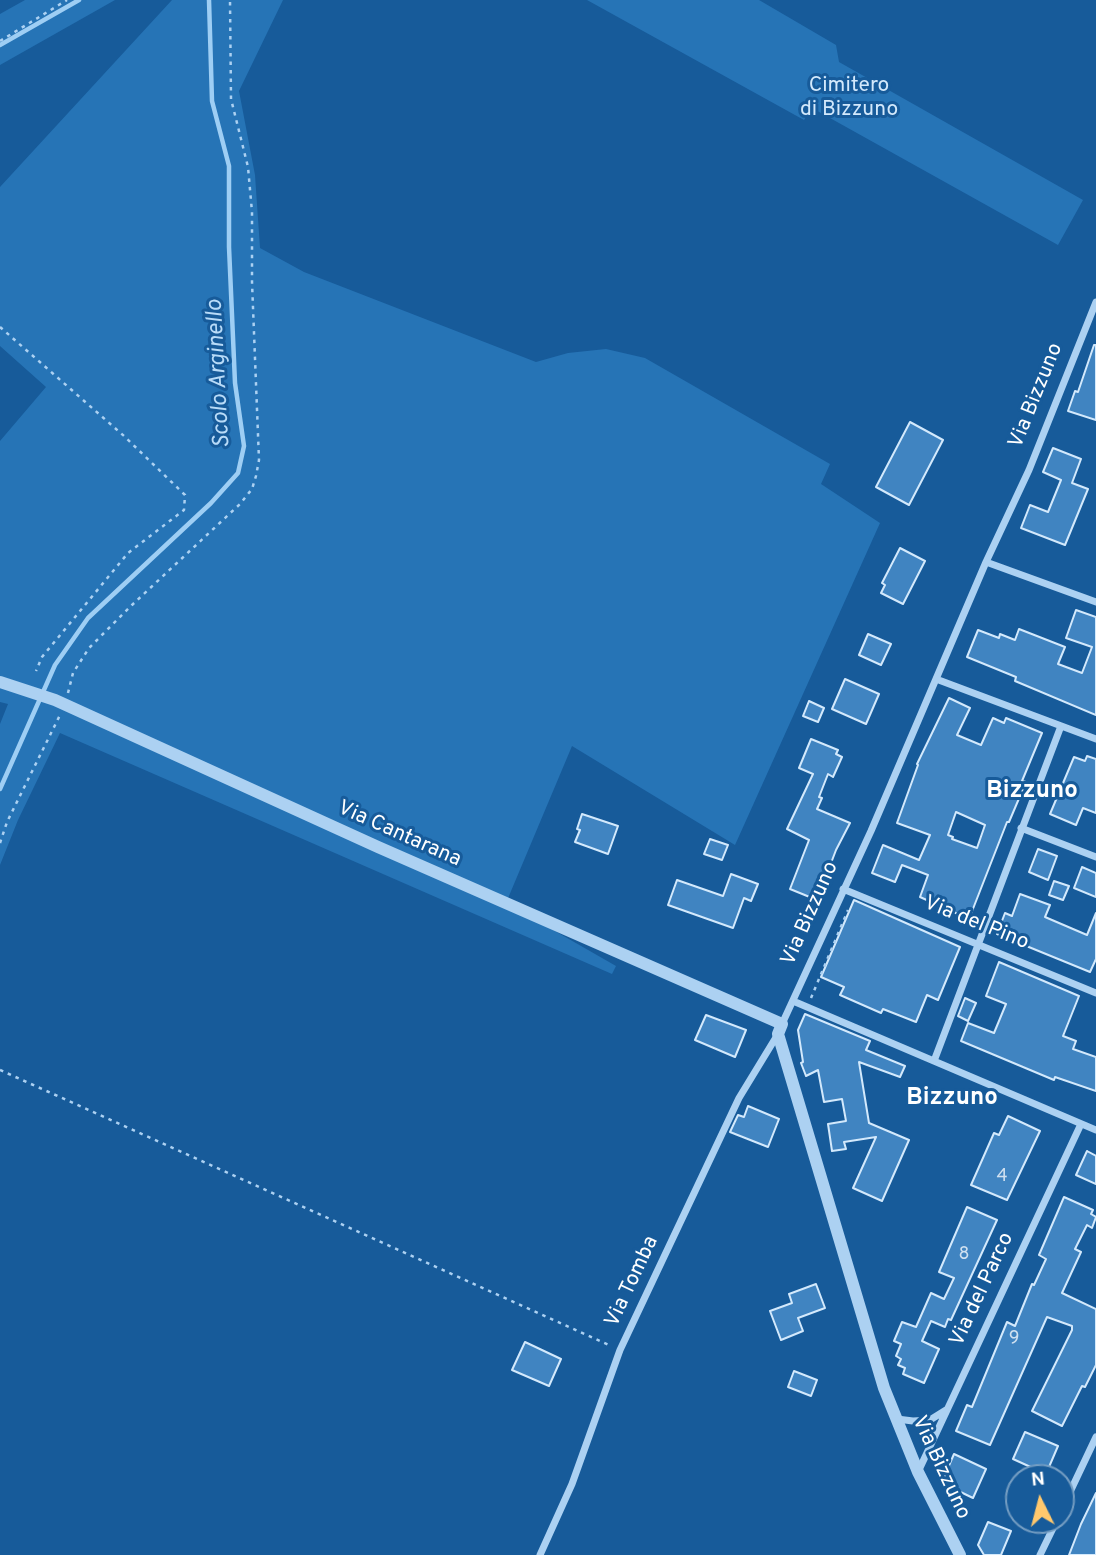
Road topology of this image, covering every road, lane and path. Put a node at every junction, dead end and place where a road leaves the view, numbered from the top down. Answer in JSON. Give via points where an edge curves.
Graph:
{"nodes":[{"id":1,"x":66,"y":0,"type":"edge"},
{"id":2,"x":230,"y":0,"type":"edge"},
{"id":3,"x":0,"y":41,"type":"edge"},
{"id":4,"x":1096,"y":302,"type":"edge"},
{"id":5,"x":0,"y":327,"type":"edge"},
{"id":6,"x":986,"y":562,"type":"junction"},
{"id":7,"x":1096,"y":602,"type":"edge"},
{"id":8,"x":36,"y":671,"type":"dead end"},
{"id":9,"x":936,"y":679,"type":"junction"},
{"id":10,"x":0,"y":682,"type":"edge"},
{"id":11,"x":65,"y":705,"type":"junction"},
{"id":12,"x":1061,"y":726,"type":"junction"},
{"id":13,"x":1096,"y":740,"type":"edge"},
{"id":14,"x":1021,"y":828,"type":"junction"},
{"id":15,"x":0,"y":843,"type":"edge"},
{"id":16,"x":1096,"y":857,"type":"edge"},
{"id":17,"x":843,"y":889,"type":"junction"},
{"id":18,"x":977,"y":943,"type":"junction"},
{"id":19,"x":1096,"y":993,"type":"edge"},
{"id":20,"x":793,"y":1001,"type":"junction"},
{"id":21,"x":780,"y":1029,"type":"junction"},
{"id":22,"x":934,"y":1061,"type":"junction"},
{"id":23,"x":0,"y":1070,"type":"edge"},
{"id":24,"x":1081,"y":1124,"type":"junction"},
{"id":25,"x":1096,"y":1130,"type":"edge"},
{"id":26,"x":620,"y":1350,"type":"junction"},
{"id":27,"x":947,"y":1410,"type":"junction"},
{"id":28,"x":897,"y":1419,"type":"junction"},
{"id":29,"x":1096,"y":1437,"type":"edge"},
{"id":30,"x":918,"y":1472,"type":"junction"},
{"id":31,"x":1075,"y":1481,"type":"edge"},
{"id":32,"x":1050,"y":1534,"type":"edge"},
{"id":33,"x":540,"y":1555,"type":"edge"},
{"id":34,"x":960,"y":1555,"type":"edge"},
{"id":35,"x":1040,"y":1555,"type":"edge"}],
"edges":[{"from":1,"to":3,"type":"path"},
{"from":2,"to":11,"type":"path","via":[[231,99],[248,167],[252,212],[256,476],[240,504],[89,648],[73,673]]},
{"from":4,"to":6,"type":"street","name":"Via Bizzuno","via":[[1029,470]]},
{"from":5,"to":8,"type":"path","via":[[185,495],[184,510],[128,553],[42,657]]},
{"from":6,"to":7,"type":"street"},
{"from":6,"to":9,"type":"street","name":"Via Bizzuno"},
{"from":9,"to":12,"type":"street"},
{"from":9,"to":17,"type":"street","name":"Via Bizzuno"},
{"from":10,"to":11,"type":"street","name":"Via Cantarana"},
{"from":11,"to":15,"type":"path"},
{"from":11,"to":21,"type":"street","name":"Via Cantarana"},
{"from":12,"to":13,"type":"street"},
{"from":12,"to":14,"type":"street"},
{"from":14,"to":16,"type":"street"},
{"from":14,"to":18,"type":"street"},
{"from":17,"to":18,"type":"street","name":"Via del Pino"},
{"from":17,"to":20,"type":"street","name":"Via Bizzuno"},
{"from":18,"to":19,"type":"street","name":"Via del Pino"},
{"from":18,"to":22,"type":"street"},
{"from":20,"to":21,"type":"street","name":"Via Bizzuno"},
{"from":20,"to":22,"type":"street"},
{"from":21,"to":26,"type":"street","name":"Via Tomba","via":[[739,1098]]},
{"from":21,"to":28,"type":"street","name":"Via Bizzuno","via":[[884,1388]]},
{"from":22,"to":24,"type":"street"},
{"from":23,"to":26,"type":"path"},
{"from":24,"to":25,"type":"street"},
{"from":24,"to":27,"type":"street","name":"Via del Parco"},
{"from":26,"to":33,"type":"street","name":"Via Tomba","via":[[572,1484]]},
{"from":27,"to":28,"type":"street","via":[[930,1420]]},
{"from":27,"to":30,"type":"street","name":"Via del Parco"},
{"from":28,"to":30,"type":"street","name":"Via Bizzuno"},
{"from":29,"to":31,"type":"street"},
{"from":30,"to":34,"type":"street","name":"Via Bizzuno"},
{"from":32,"to":35,"type":"street"}]}
